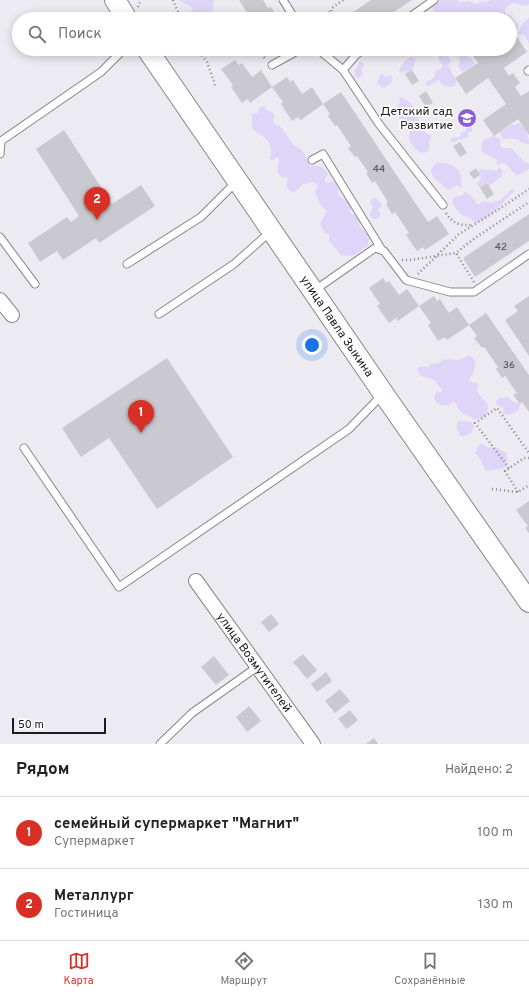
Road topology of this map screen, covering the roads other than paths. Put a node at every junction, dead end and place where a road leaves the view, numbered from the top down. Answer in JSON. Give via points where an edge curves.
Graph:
{"nodes":[{"id":1,"x":115,"y":0,"type":"edge"},
{"id":2,"x":283,"y":0,"type":"edge"},
{"id":3,"x":434,"y":0,"type":"edge"},
{"id":4,"x":123,"y":12,"type":"edge"},
{"id":5,"x":291,"y":12,"type":"edge"},
{"id":6,"x":417,"y":12,"type":"edge"},
{"id":7,"x":117,"y":56,"type":"edge"},
{"id":8,"x":152,"y":56,"type":"edge"},
{"id":9,"x":288,"y":56,"type":"edge"},
{"id":10,"x":326,"y":56,"type":"edge"},
{"id":11,"x":355,"y":56,"type":"edge"},
{"id":12,"x":272,"y":65,"type":"road end"},
{"id":13,"x":343,"y":70,"type":"junction"},
{"id":14,"x":0,"y":154,"type":"edge"},
{"id":15,"x":312,"y":160,"type":"dead end"},
{"id":16,"x":238,"y":181,"type":"junction"},
{"id":17,"x":443,"y":205,"type":"road end"},
{"id":18,"x":272,"y":231,"type":"junction"},
{"id":19,"x":0,"y":237,"type":"edge"},
{"id":20,"x":382,"y":250,"type":"junction"},
{"id":21,"x":529,"y":254,"type":"edge"},
{"id":22,"x":127,"y":264,"type":"dead end"},
{"id":23,"x":35,"y":284,"type":"dead end"},
{"id":24,"x":313,"y":292,"type":"junction"},
{"id":25,"x":0,"y":300,"type":"edge"},
{"id":26,"x":159,"y":314,"type":"dead end"},
{"id":27,"x":12,"y":315,"type":"dead end"},
{"id":28,"x":383,"y":393,"type":"junction"},
{"id":29,"x":24,"y":448,"type":"dead end"},
{"id":30,"x":196,"y":581,"type":"dead end"},
{"id":31,"x":529,"y":602,"type":"edge"},
{"id":32,"x":257,"y":667,"type":"junction"},
{"id":33,"x":160,"y":744,"type":"edge"},
{"id":34,"x":313,"y":744,"type":"edge"}],
"edges":[{"from":1,"to":4,"type":"main road"},
{"from":2,"to":5,"type":"lane"},
{"from":3,"to":6,"type":"lane"},
{"from":7,"to":14,"type":"lane","via":[[101,72],[1,141]]},
{"from":8,"to":16,"type":"main road","name":"улица Павла Зыкина"},
{"from":9,"to":12,"type":"lane"},
{"from":10,"to":13,"type":"lane"},
{"from":11,"to":13,"type":"lane"},
{"from":13,"to":17,"type":"lane","via":[[379,124]]},
{"from":15,"to":20,"type":"lane","via":[[323,154]]},
{"from":16,"to":18,"type":"main road","name":"улица Павла Зыкина"},
{"from":16,"to":22,"type":"lane","via":[[202,217]]},
{"from":18,"to":24,"type":"main road","name":"улица Павла Зыкина"},
{"from":18,"to":26,"type":"lane","via":[[234,264]]},
{"from":19,"to":23,"type":"lane"},
{"from":20,"to":21,"type":"lane","via":[[406,280],[450,292],[474,292]]},
{"from":20,"to":24,"type":"lane","via":[[375,248]]},
{"from":24,"to":28,"type":"main road","name":"улица Павла Зыкина"},
{"from":25,"to":27,"type":"street"},
{"from":28,"to":29,"type":"lane","via":[[349,429],[119,587]]},
{"from":28,"to":31,"type":"main road","name":"улица Павла Зыкина"},
{"from":30,"to":32,"type":"street","name":"улица Возмутителей"},
{"from":32,"to":33,"type":"lane","via":[[192,713]]},
{"from":32,"to":34,"type":"street","name":"улица Возмутителей"}]}
